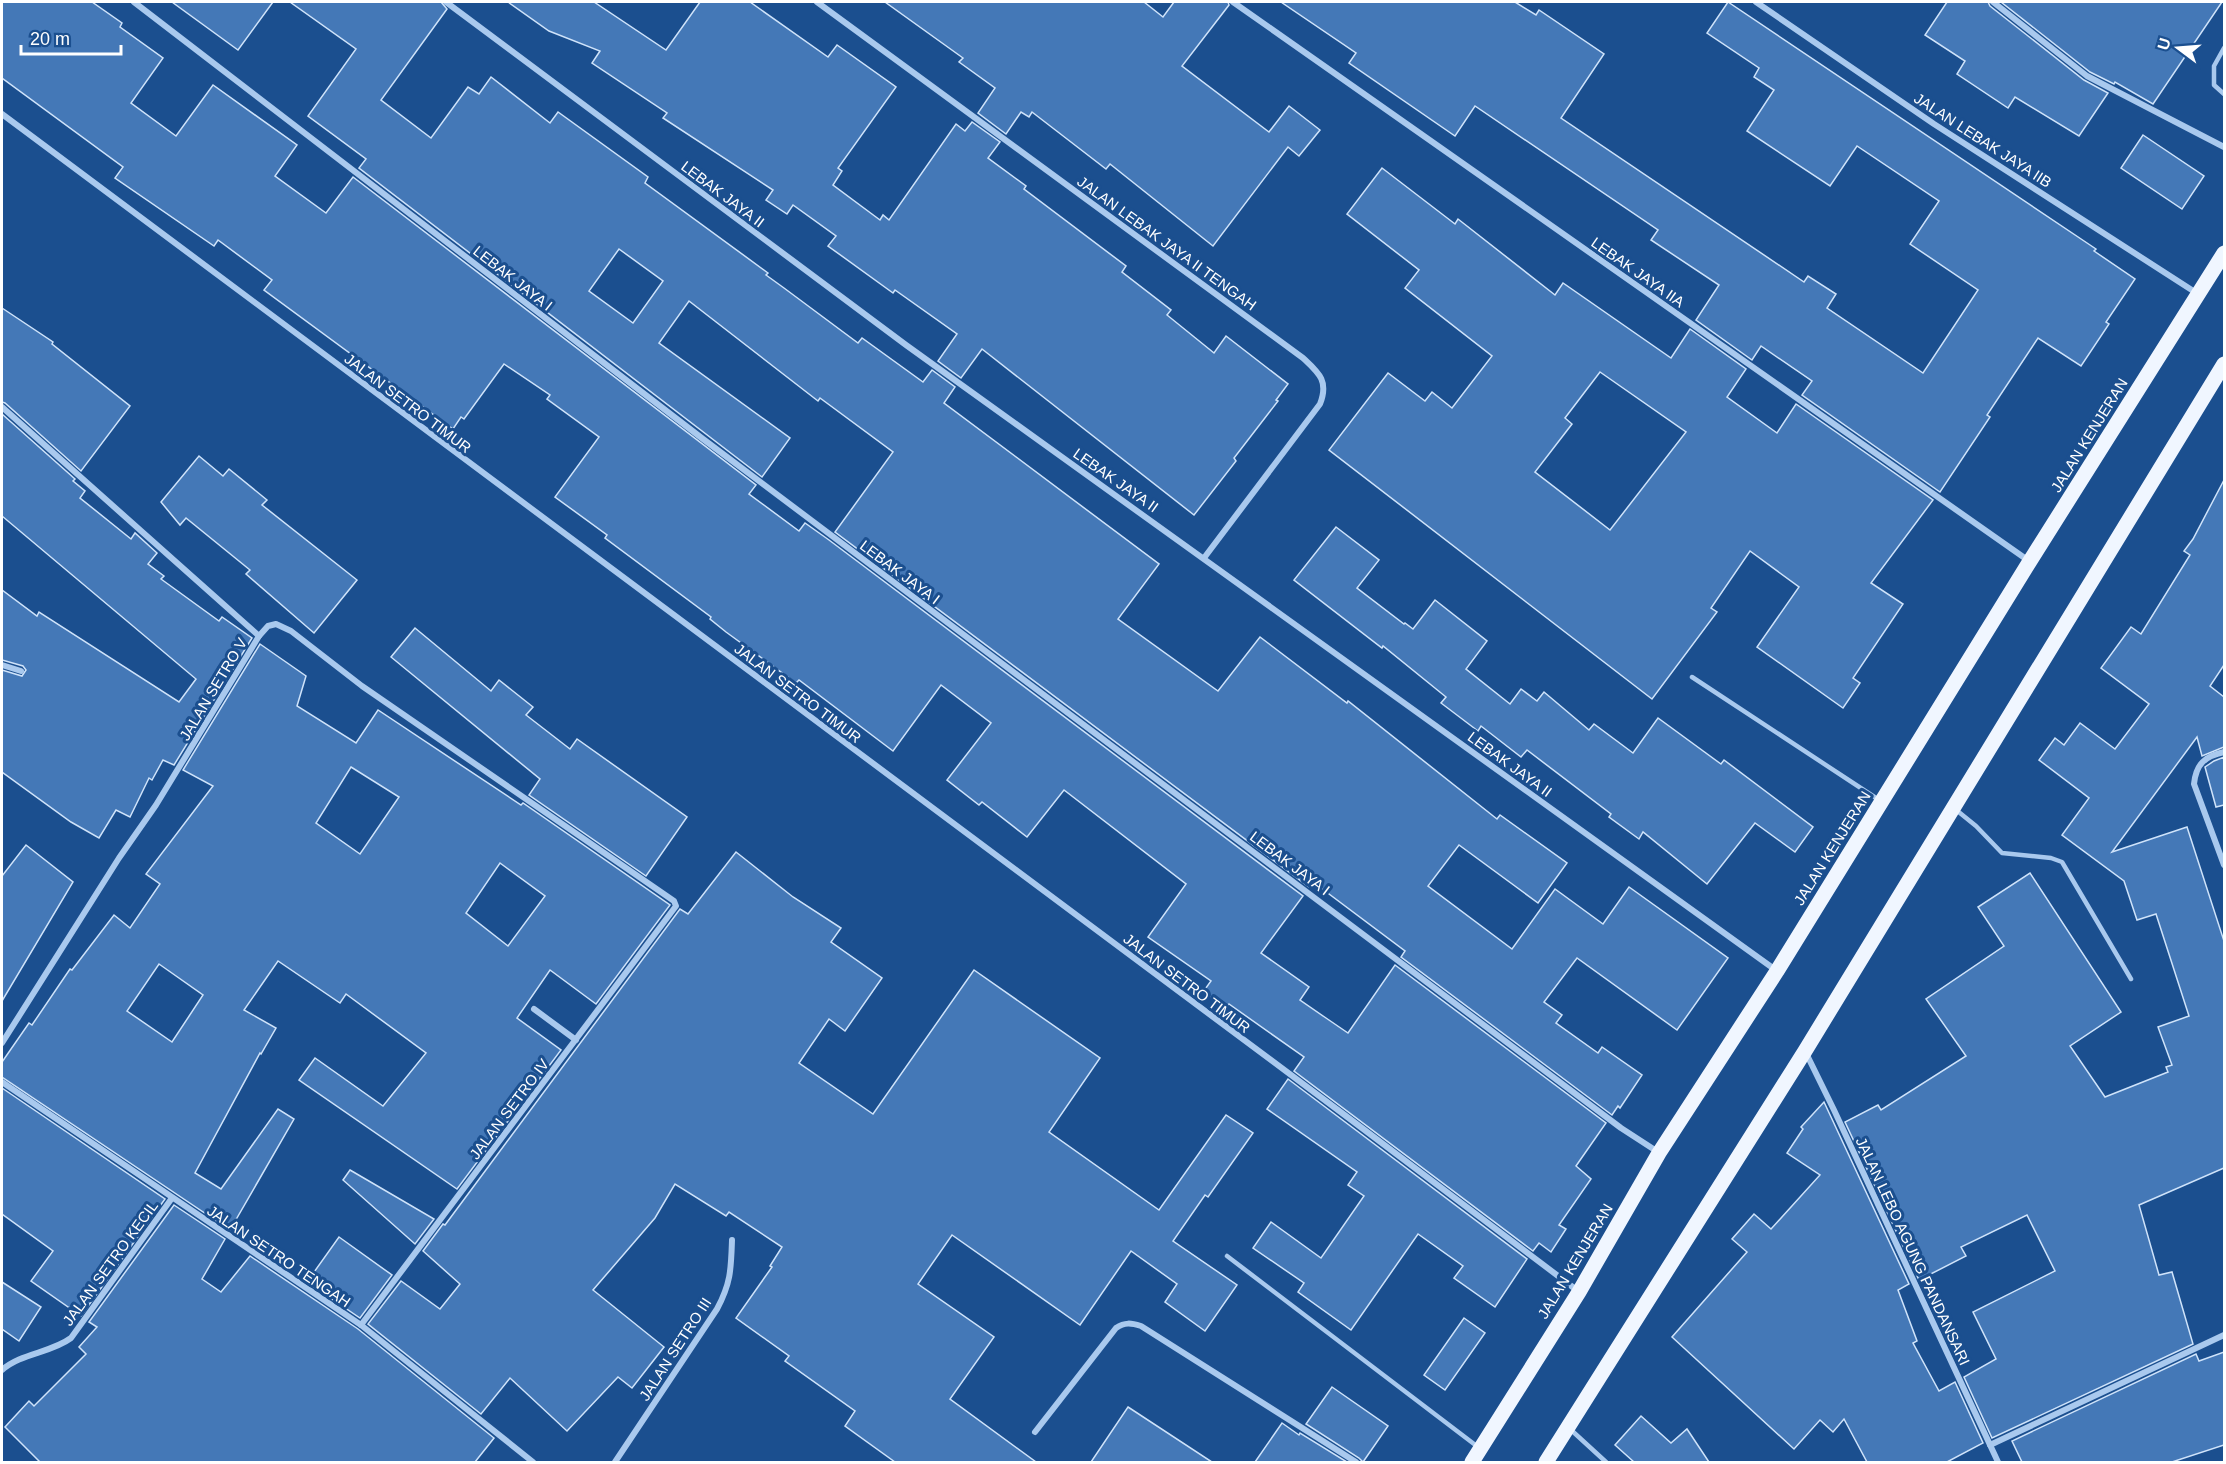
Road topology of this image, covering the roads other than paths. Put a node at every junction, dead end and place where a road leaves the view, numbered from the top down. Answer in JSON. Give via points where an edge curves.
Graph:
{"nodes":[{"id":1,"x":134,"y":2,"type":"edge"},
{"id":2,"x":446,"y":2,"type":"edge"},
{"id":3,"x":817,"y":2,"type":"edge"},
{"id":4,"x":1233,"y":2,"type":"edge"},
{"id":5,"x":1756,"y":2,"type":"edge"},
{"id":6,"x":1993,"y":2,"type":"edge"},
{"id":7,"x":2224,"y":48,"type":"edge"},
{"id":8,"x":2224,"y":94,"type":"edge"},
{"id":9,"x":2,"y":114,"type":"edge"},
{"id":10,"x":2224,"y":147,"type":"edge"},
{"id":11,"x":2224,"y":253,"type":"edge"},
{"id":12,"x":2199,"y":294,"type":"junction"},
{"id":13,"x":2224,"y":364,"type":"edge"},
{"id":14,"x":2,"y":407,"type":"edge"},
{"id":15,"x":1204,"y":558,"type":"junction"},
{"id":16,"x":2030,"y":561,"type":"junction"},
{"id":17,"x":259,"y":636,"type":"junction"},
{"id":18,"x":2,"y":665,"type":"edge"},
{"id":19,"x":21,"y":671,"type":"dead end"},
{"id":20,"x":1692,"y":677,"type":"dead end"},
{"id":21,"x":2224,"y":752,"type":"edge"},
{"id":22,"x":1881,"y":802,"type":"junction"},
{"id":23,"x":1954,"y":808,"type":"junction"},
{"id":24,"x":2224,"y":865,"type":"edge"},
{"id":25,"x":1777,"y":971,"type":"junction"},
{"id":26,"x":2131,"y":979,"type":"dead end"},
{"id":27,"x":534,"y":1009,"type":"dead end"},
{"id":28,"x":576,"y":1040,"type":"junction"},
{"id":29,"x":2,"y":1043,"type":"edge"},
{"id":30,"x":1805,"y":1052,"type":"junction"},
{"id":31,"x":2,"y":1082,"type":"edge"},
{"id":32,"x":1659,"y":1153,"type":"junction"},
{"id":33,"x":172,"y":1198,"type":"junction"},
{"id":34,"x":732,"y":1240,"type":"dead end"},
{"id":35,"x":1227,"y":1256,"type":"dead end"},
{"id":36,"x":1579,"y":1292,"type":"junction"},
{"id":37,"x":361,"y":1325,"type":"junction"},
{"id":38,"x":2224,"y":1335,"type":"edge"},
{"id":39,"x":2,"y":1370,"type":"edge"},
{"id":40,"x":1568,"y":1427,"type":"junction"},
{"id":41,"x":1035,"y":1432,"type":"dead end"},
{"id":42,"x":1990,"y":1445,"type":"junction"},
{"id":43,"x":1476,"y":1456,"type":"edge"},
{"id":44,"x":533,"y":1462,"type":"edge"},
{"id":45,"x":615,"y":1462,"type":"edge"},
{"id":46,"x":1356,"y":1462,"type":"edge"},
{"id":47,"x":1545,"y":1462,"type":"edge"},
{"id":48,"x":1606,"y":1462,"type":"edge"},
{"id":49,"x":1998,"y":1462,"type":"edge"}],
"edges":[{"from":1,"to":32,"type":"street","name":"LEBAK JAYA I","via":[[703,439]]},
{"from":2,"to":15,"type":"street","name":"LEBAK JAYA II","via":[[906,345]]},
{"from":3,"to":15,"type":"street","name":"JALAN LEBAK JAYA II TENGAH","via":[[1318,371],[1325,392],[1320,404]]},
{"from":4,"to":16,"type":"street","name":"LEBAK JAYA IIA"},
{"from":5,"to":12,"type":"street","name":"JALAN LEBAK JAYA IIB","via":[[1934,124]]},
{"from":6,"to":10,"type":"street","via":[[2087,76]]},
{"from":7,"to":8,"type":"lane","via":[[2214,66],[2214,85]]},
{"from":9,"to":36,"type":"street","name":"JALAN SETRO TIMUR"},
{"from":11,"to":12,"type":"main road","name":"JALAN KENJERAN"},
{"from":12,"to":16,"type":"main road","name":"JALAN KENJERAN"},
{"from":13,"to":23,"type":"main road"},
{"from":14,"to":17,"type":"street","name":"JALAN SETRO V"},
{"from":15,"to":25,"type":"street","name":"LEBAK JAYA II"},
{"from":16,"to":22,"type":"main road","name":"JALAN KENJERAN"},
{"from":17,"to":28,"type":"street","name":"JALAN SETRO IV","via":[[267,626],[276,624],[291,631],[362,686],[674,900],[676,906]]},
{"from":17,"to":29,"type":"street","name":"JALAN SETRO V","via":[[156,806]]},
{"from":18,"to":19,"type":"street"},
{"from":20,"to":22,"type":"lane"},
{"from":21,"to":24,"type":"street","via":[[2203,760],[2196,770],[2194,784]]},
{"from":22,"to":25,"type":"main road","name":"JALAN KENJERAN"},
{"from":23,"to":26,"type":"lane","via":[[2002,853],[2062,862]]},
{"from":23,"to":30,"type":"main road"},
{"from":25,"to":32,"type":"main road","name":"JALAN KENJERAN"},
{"from":27,"to":28,"type":"street"},
{"from":28,"to":37,"type":"street","name":"JALAN SETRO IV"},
{"from":30,"to":40,"type":"main road"},
{"from":30,"to":42,"type":"street","name":"JALAN LEBO AGUNG PANDANSARI"},
{"from":31,"to":33,"type":"street","name":"JALAN SETRO TENGAH"},
{"from":32,"to":36,"type":"main road","name":"JALAN KENJERAN"},
{"from":33,"to":37,"type":"street","name":"JALAN SETRO TENGAH"},
{"from":33,"to":39,"type":"street","name":"JALAN SETRO KECIL","via":[[71,1338]]},
{"from":34,"to":45,"type":"street","name":"JALAN SETRO III","via":[[727,1291]]},
{"from":35,"to":43,"type":"lane"},
{"from":36,"to":43,"type":"main road","name":"JALAN KENJERAN"},
{"from":37,"to":44,"type":"street","name":"JALAN SETRO TENGAH"},
{"from":38,"to":42,"type":"street"},
{"from":40,"to":47,"type":"main road"},
{"from":40,"to":48,"type":"lane"},
{"from":41,"to":46,"type":"street","via":[[1116,1328],[1131,1323]]},
{"from":42,"to":49,"type":"street","name":"JALAN LEBO AGUNG PANDANSARI"}]}
